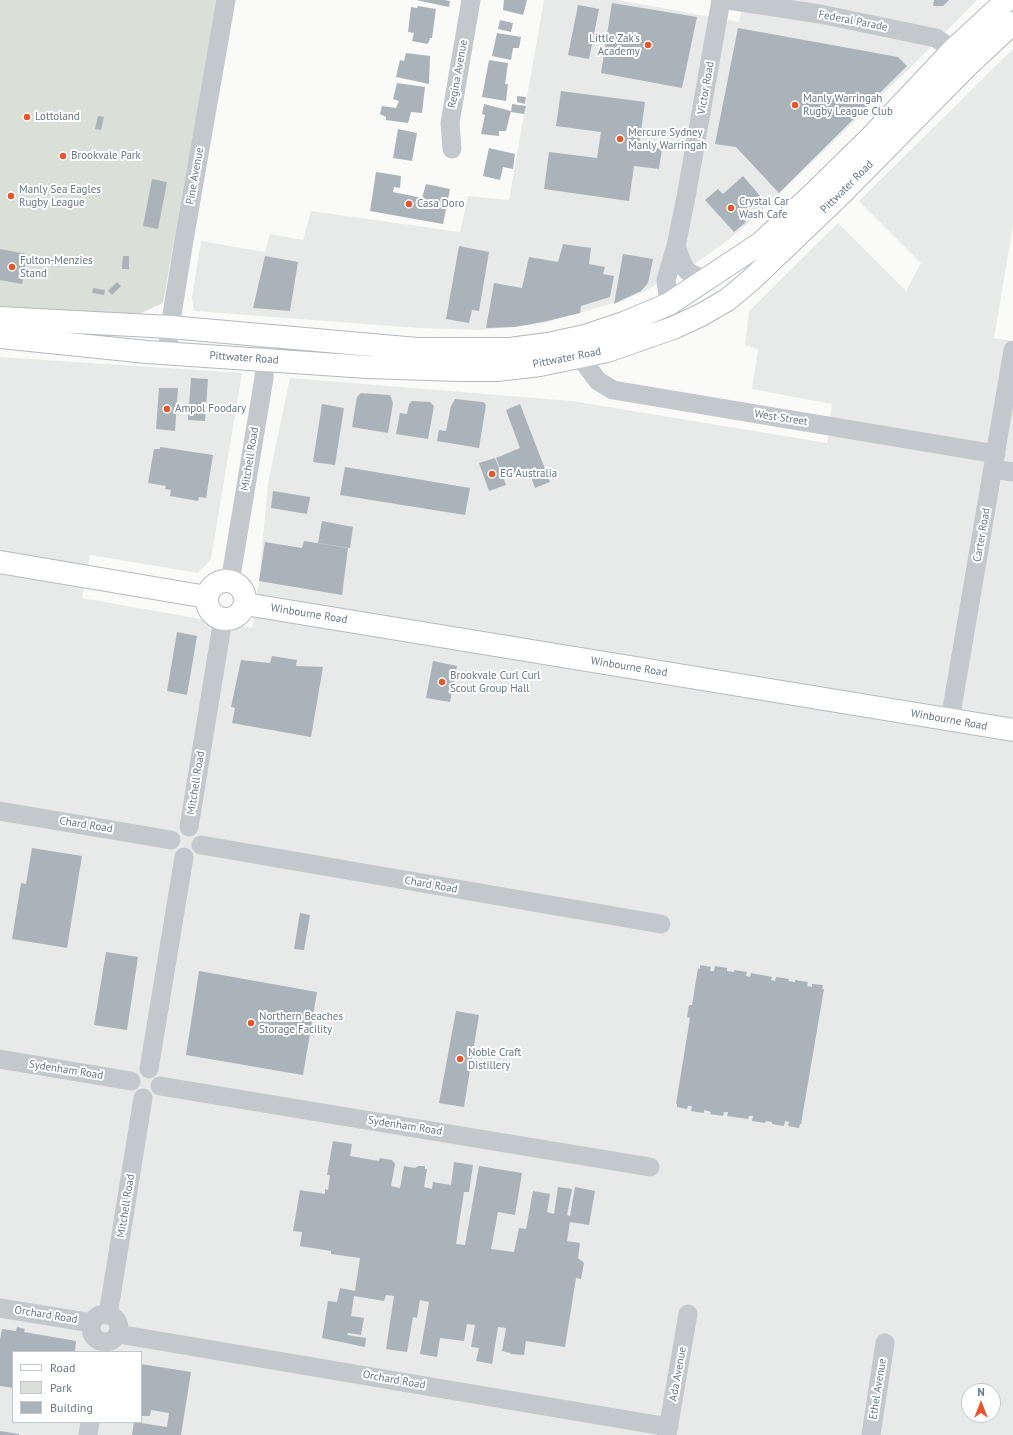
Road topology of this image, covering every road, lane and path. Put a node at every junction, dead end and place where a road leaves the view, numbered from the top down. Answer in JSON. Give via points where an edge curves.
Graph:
{"nodes":[{"id":1,"x":226,"y":0,"type":"edge"},
{"id":2,"x":471,"y":0,"type":"edge"},
{"id":3,"x":721,"y":0,"type":"edge"},
{"id":4,"x":728,"y":0,"type":"edge"},
{"id":5,"x":1007,"y":0,"type":"edge"},
{"id":6,"x":1013,"y":23,"type":"edge"},
{"id":7,"x":960,"y":59,"type":"junction"},
{"id":8,"x":452,"y":149,"type":"dead end"},
{"id":9,"x":676,"y":246,"type":"junction"},
{"id":10,"x":707,"y":279,"type":"junction"},
{"id":11,"x":669,"y":304,"type":"junction"},
{"id":12,"x":701,"y":315,"type":"junction"},
{"id":13,"x":0,"y":318,"type":"edge"},
{"id":14,"x":170,"y":327,"type":"junction"},
{"id":15,"x":266,"y":336,"type":"junction"},
{"id":16,"x":0,"y":337,"type":"edge"},
{"id":17,"x":1013,"y":350,"type":"edge"},
{"id":18,"x":167,"y":353,"type":"junction"},
{"id":19,"x":580,"y":357,"type":"junction"},
{"id":20,"x":265,"y":360,"type":"junction"},
{"id":21,"x":995,"y":461,"type":"junction"},
{"id":22,"x":1013,"y":472,"type":"edge"},
{"id":23,"x":0,"y":562,"type":"edge"},
{"id":24,"x":230,"y":582,"type":"junction"},
{"id":25,"x":207,"y":597,"type":"junction"},
{"id":26,"x":245,"y":604,"type":"junction"},
{"id":27,"x":223,"y":619,"type":"junction"},
{"id":28,"x":950,"y":720,"type":"junction"},
{"id":29,"x":1013,"y":730,"type":"edge"},
{"id":30,"x":0,"y":811,"type":"edge"},
{"id":31,"x":189,"y":827,"type":"junction"},
{"id":32,"x":171,"y":840,"type":"junction"},
{"id":33,"x":201,"y":845,"type":"junction"},
{"id":34,"x":184,"y":857,"type":"junction"},
{"id":35,"x":661,"y":924,"type":"dead end"},
{"id":36,"x":0,"y":1059,"type":"edge"},
{"id":37,"x":149,"y":1069,"type":"junction"},
{"id":38,"x":132,"y":1081,"type":"junction"},
{"id":39,"x":160,"y":1086,"type":"junction"},
{"id":40,"x":143,"y":1098,"type":"junction"},
{"id":41,"x":650,"y":1167,"type":"dead end"},
{"id":42,"x":0,"y":1308,"type":"edge"},
{"id":43,"x":688,"y":1314,"type":"dead end"},
{"id":44,"x":100,"y":1319,"type":"junction"},
{"id":45,"x":108,"y":1343,"type":"edge"},
{"id":46,"x":885,"y":1343,"type":"dead end"},
{"id":47,"x":90,"y":1423,"type":"edge"},
{"id":48,"x":668,"y":1431,"type":"edge"},
{"id":49,"x":88,"y":1435,"type":"edge"},
{"id":50,"x":870,"y":1435,"type":"edge"}],
"edges":[{"from":1,"to":14,"type":"street","name":"Pine Avenue"},
{"from":2,"to":8,"type":"street","name":"Regina Avenue","via":[[450,123]]},
{"from":3,"to":9,"type":"street","name":"Victor Road"},
{"from":4,"to":7,"type":"street","name":"Federal Parade","via":[[820,14],[936,38]]},
{"from":5,"to":7,"type":"main road","name":"Pittwater Road"},
{"from":6,"to":7,"type":"main road","name":"Pittwater Road"},
{"from":7,"to":10,"type":"main road","name":"Pittwater Road","via":[[872,136],[761,243]]},
{"from":7,"to":12,"type":"main road","name":"Pittwater Road","via":[[841,194],[751,280],[727,300]]},
{"from":9,"to":10,"type":"street","via":[[687,272],[692,276]]},
{"from":9,"to":11,"type":"street","name":"Victor Road","via":[[666,280]]},
{"from":10,"to":11,"type":"main road","name":"Pittwater Road"},
{"from":11,"to":12,"type":"main road"},
{"from":11,"to":15,"type":"main road","name":"Pittwater Road","via":[[585,336],[510,349],[418,349]]},
{"from":12,"to":19,"type":"main road","name":"Pittwater Road","via":[[633,343]]},
{"from":13,"to":14,"type":"main road","name":"Pittwater Road"},
{"from":14,"to":15,"type":"main road","name":"Pittwater Road"},
{"from":14,"to":18,"type":"street","name":"Pine Avenue"},
{"from":15,"to":20,"type":"street","name":"Mitchell Road"},
{"from":16,"to":18,"type":"main road","name":"Pittwater Road"},
{"from":17,"to":21,"type":"street","name":"Carter Road"},
{"from":18,"to":20,"type":"main road","name":"Pittwater Road"},
{"from":19,"to":20,"type":"main road","name":"Pittwater Road","via":[[497,370],[367,367]]},
{"from":19,"to":21,"type":"street","name":"West Street","via":[[598,381],[613,390]]},
{"from":20,"to":24,"type":"street","name":"Mitchell Road"},
{"from":21,"to":22,"type":"street","name":"West Street"},
{"from":21,"to":28,"type":"street","name":"Carter Road"},
{"from":23,"to":25,"type":"main road"},
{"from":24,"to":25,"type":"main road","via":[[213,586]]},
{"from":24,"to":26,"type":"main road","via":[[242,590]]},
{"from":25,"to":27,"type":"main road","via":[[212,614]]},
{"from":26,"to":27,"type":"main road","via":[[239,614]]},
{"from":26,"to":28,"type":"main road","name":"Winbourne Road"},
{"from":27,"to":31,"type":"street","name":"Mitchell Road"},
{"from":28,"to":29,"type":"main road","name":"Winbourne Road"},
{"from":30,"to":32,"type":"street","name":"Chard Road"},
{"from":31,"to":32,"type":"street","via":[[177,830]]},
{"from":31,"to":33,"type":"street","via":[[198,834]]},
{"from":32,"to":34,"type":"street","via":[[174,850]]},
{"from":33,"to":34,"type":"street","via":[[195,854]]},
{"from":33,"to":35,"type":"street","name":"Chard Road"},
{"from":34,"to":37,"type":"street"},
{"from":36,"to":38,"type":"street","name":"Sydenham Road"},
{"from":37,"to":38,"type":"street","via":[[134,1074]]},
{"from":37,"to":39,"type":"street","via":[[159,1076]]},
{"from":38,"to":40,"type":"street","via":[[134,1092]]},
{"from":39,"to":40,"type":"street","via":[[155,1095]]},
{"from":39,"to":41,"type":"street","name":"Sydenham Road"},
{"from":40,"to":44,"type":"street","name":"Mitchell Road"},
{"from":42,"to":44,"type":"street","name":"Orchard Road"},
{"from":43,"to":48,"type":"street","name":"Ada Avenue"},
{"from":44,"to":45,"type":"street","via":[[91,1327],[93,1335]]},
{"from":44,"to":45,"type":"street","via":[[112,1316],[118,1322],[119,1330]]},
{"from":45,"to":48,"type":"street","name":"Orchard Road"},
{"from":46,"to":50,"type":"street","name":"Ethel Avenue"},
{"from":47,"to":49,"type":"street"}]}
